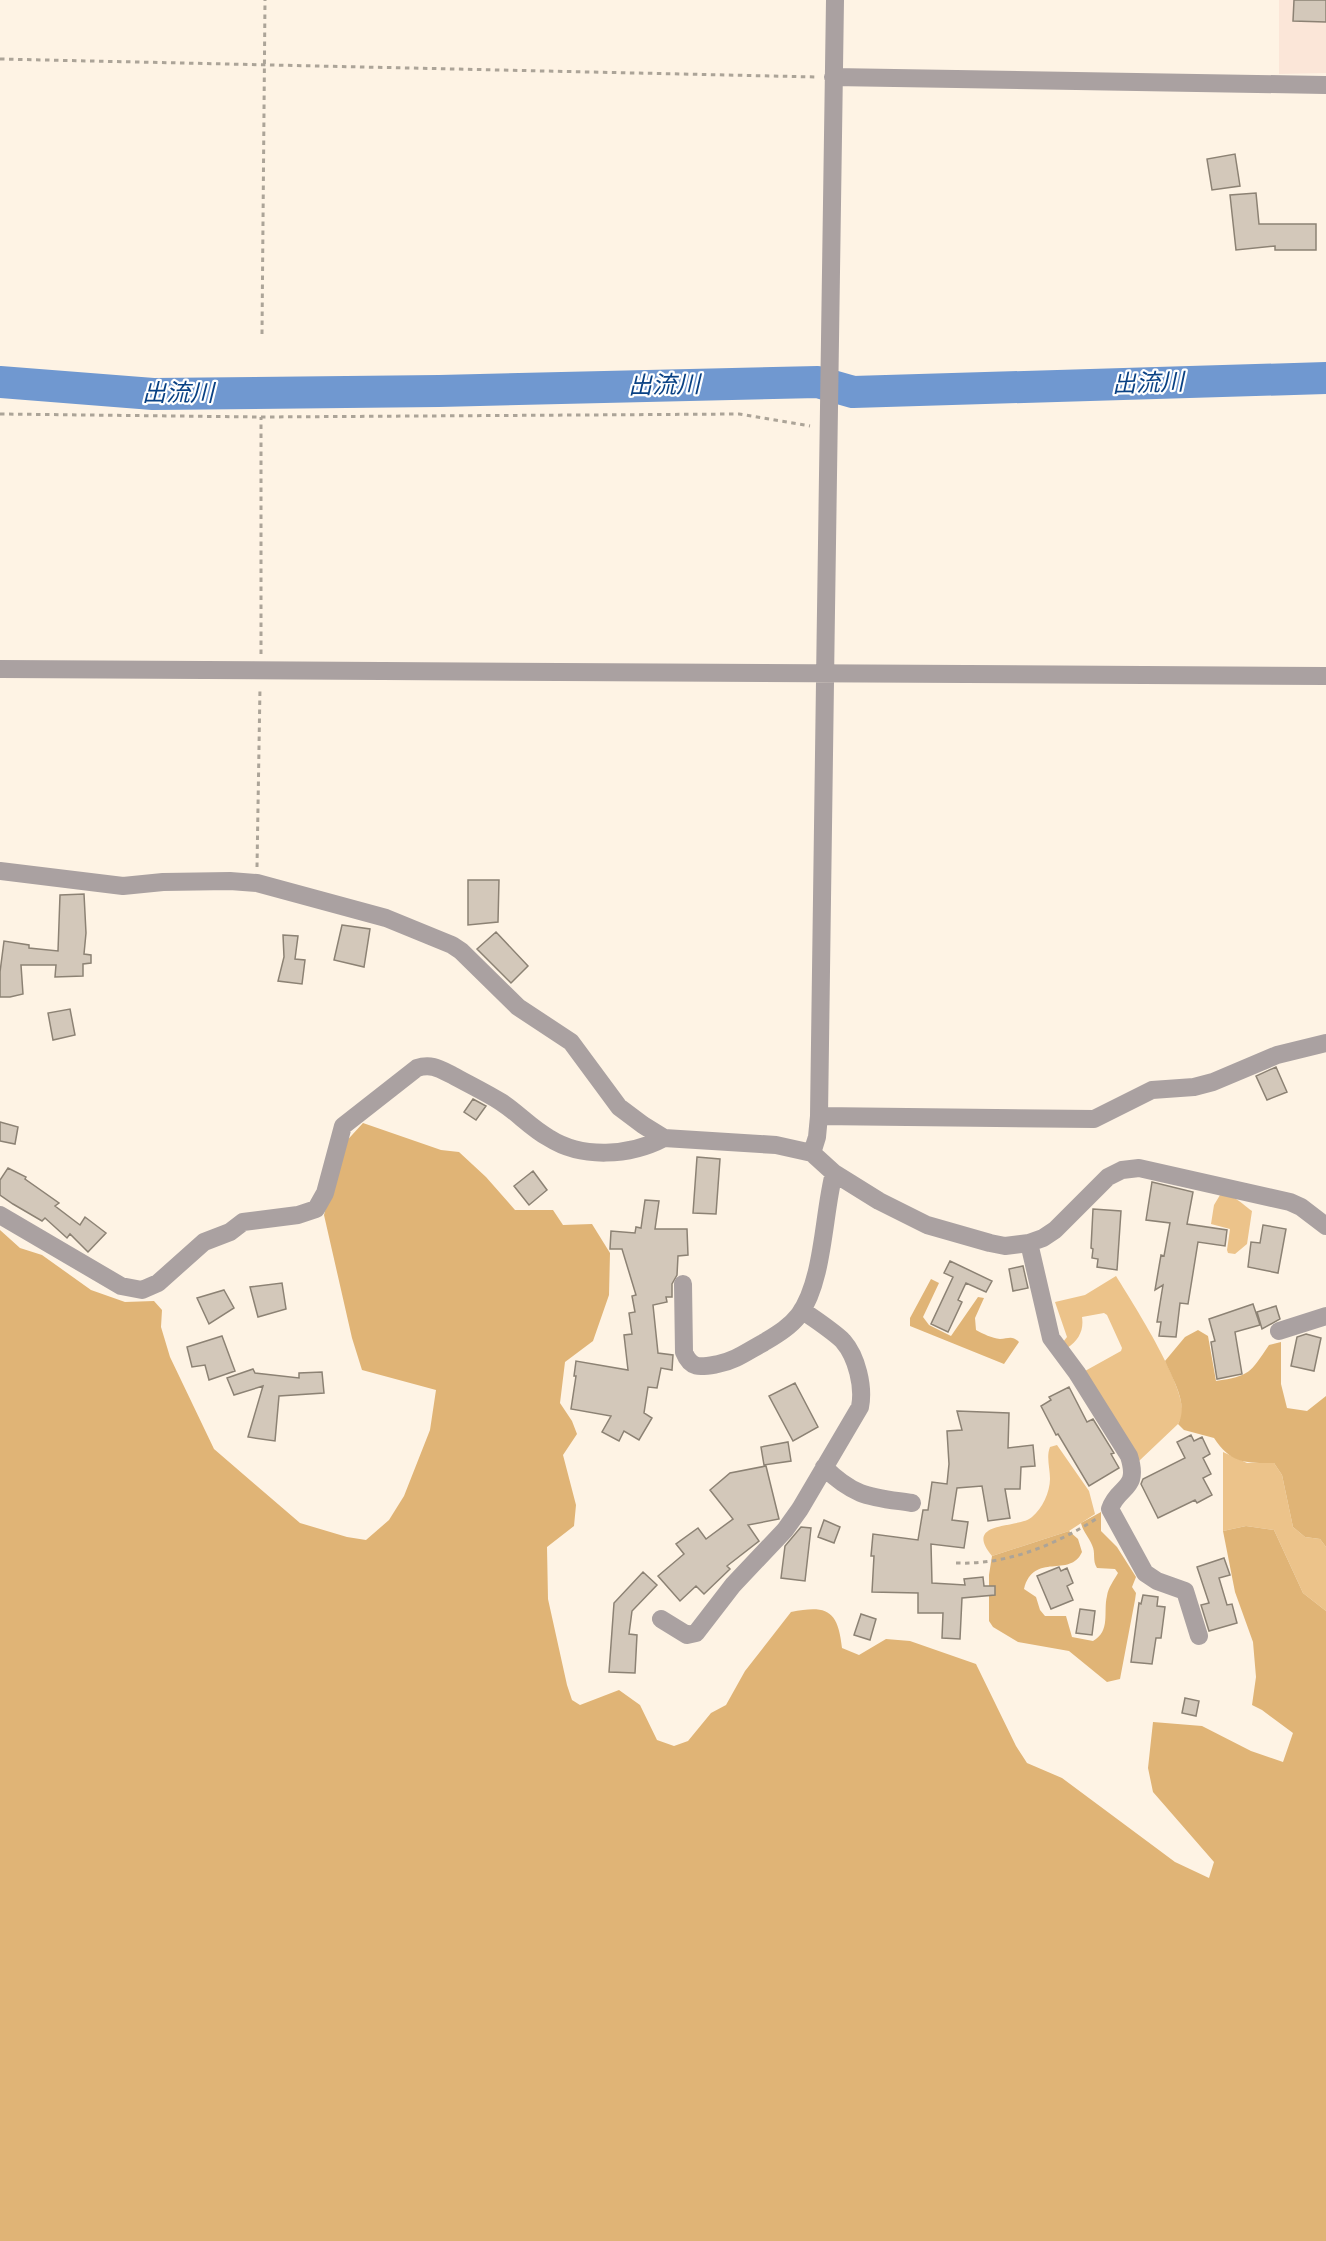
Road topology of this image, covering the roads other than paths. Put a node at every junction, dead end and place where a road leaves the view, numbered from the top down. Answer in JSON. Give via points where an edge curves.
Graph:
{"nodes":[{"id":1,"x":835,"y":0,"type":"edge"},
{"id":2,"x":833,"y":77,"type":"junction"},
{"id":3,"x":1325,"y":85,"type":"edge"},
{"id":4,"x":0,"y":669,"type":"edge"},
{"id":5,"x":826,"y":673,"type":"junction"},
{"id":6,"x":1326,"y":676,"type":"edge"},
{"id":7,"x":0,"y":871,"type":"edge"},
{"id":8,"x":1326,"y":1043,"type":"edge"},
{"id":9,"x":819,"y":1116,"type":"junction"},
{"id":10,"x":664,"y":1138,"type":"junction"},
{"id":11,"x":812,"y":1153,"type":"junction"},
{"id":12,"x":834,"y":1173,"type":"junction"},
{"id":13,"x":0,"y":1215,"type":"edge"},
{"id":14,"x":1326,"y":1226,"type":"edge"},
{"id":15,"x":1029,"y":1243,"type":"junction"},
{"id":16,"x":683,"y":1284,"type":"dead end"},
{"id":17,"x":802,"y":1310,"type":"junction"},
{"id":18,"x":1326,"y":1316,"type":"edge"},
{"id":19,"x":1279,"y":1331,"type":"dead end"},
{"id":20,"x":824,"y":1467,"type":"junction"},
{"id":21,"x":912,"y":1503,"type":"dead end"},
{"id":22,"x":661,"y":1619,"type":"dead end"},
{"id":23,"x":1199,"y":1635,"type":"dead end"}],
"edges":[{"from":1,"to":2,"type":"street"},
{"from":2,"to":3,"type":"street"},
{"from":2,"to":5,"type":"street"},
{"from":4,"to":5,"type":"street"},
{"from":5,"to":6,"type":"street"},
{"from":5,"to":9,"type":"street"},
{"from":7,"to":10,"type":"street","via":[[123,886],[163,882],[257,883],[386,918],[461,951],[518,1006],[571,1042],[620,1107]]},
{"from":8,"to":9,"type":"street","via":[[1277,1055],[1213,1082],[1152,1090],[1094,1119]]},
{"from":9,"to":11,"type":"street"},
{"from":10,"to":11,"type":"street","via":[[776,1145]]},
{"from":10,"to":13,"type":"street","via":[[611,1153],[572,1148],[550,1140],[503,1103],[425,1065],[344,1126],[325,1194],[316,1209],[243,1222],[204,1242],[158,1282],[142,1290],[121,1286]]},
{"from":11,"to":12,"type":"street"},
{"from":12,"to":15,"type":"street","via":[[927,1225],[990,1243]]},
{"from":12,"to":17,"type":"street","via":[[814,1283]]},
{"from":14,"to":15,"type":"street","via":[[1290,1202],[1139,1167],[1108,1177],[1055,1230]]},
{"from":15,"to":23,"type":"street","via":[[1052,1338],[1129,1456],[1132,1478],[1110,1509],[1145,1573],[1185,1591]]},
{"from":16,"to":17,"type":"street","via":[[684,1352],[687,1361],[695,1366],[716,1365],[739,1357],[784,1330]]},
{"from":17,"to":20,"type":"street","via":[[843,1341],[861,1388],[862,1399],[855,1419]]},
{"from":18,"to":19,"type":"street"},
{"from":20,"to":21,"type":"street","via":[[857,1493]]},
{"from":20,"to":22,"type":"street","via":[[785,1530],[746,1570],[696,1633],[687,1635]]}]}
